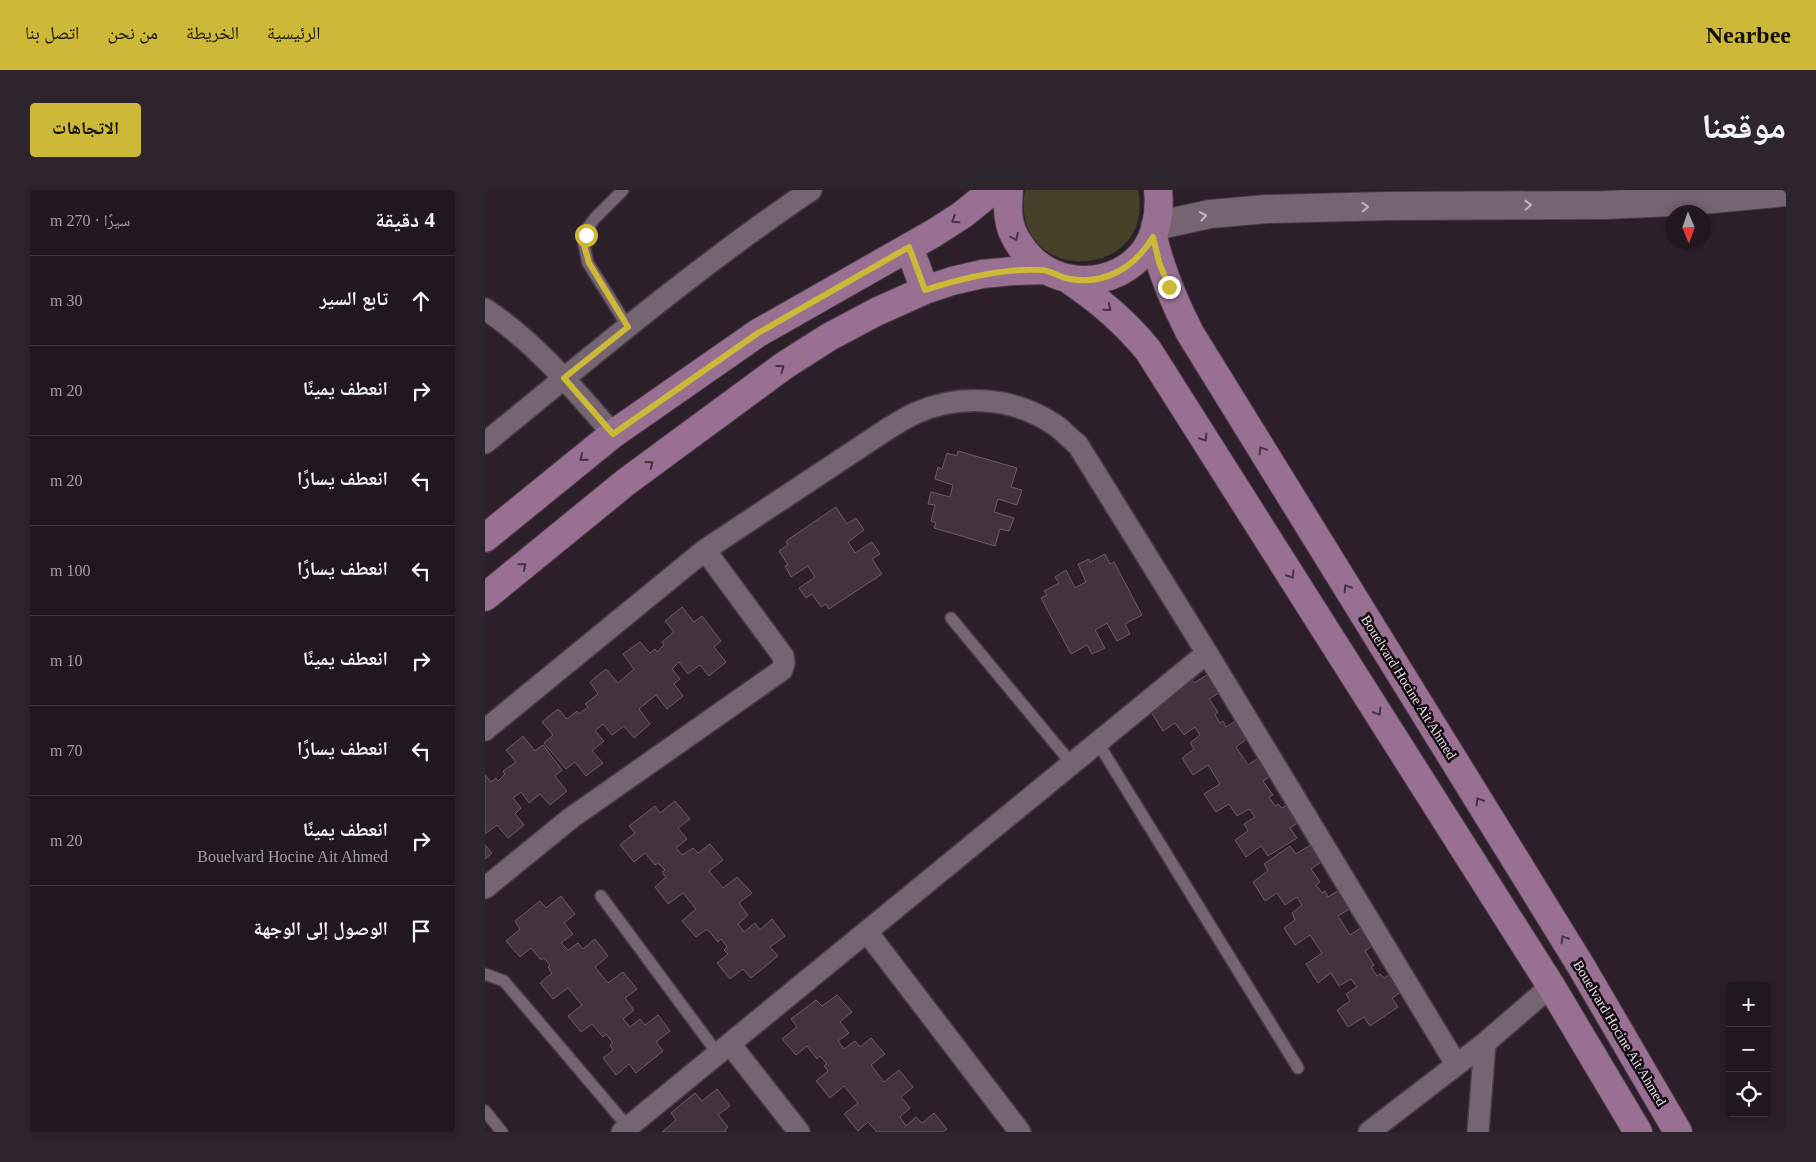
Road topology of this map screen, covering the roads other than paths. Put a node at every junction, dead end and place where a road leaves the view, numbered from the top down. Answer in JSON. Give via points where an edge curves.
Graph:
{"nodes":[{"id":1,"x":623,"y":190,"type":"edge"},
{"id":2,"x":811,"y":190,"type":"edge"},
{"id":3,"x":993,"y":190,"type":"edge"},
{"id":4,"x":1009,"y":190,"type":"edge"},
{"id":5,"x":1158,"y":190,"type":"edge"},
{"id":6,"x":1786,"y":192,"type":"edge"},
{"id":7,"x":1266,"y":200,"type":"edge"},
{"id":8,"x":1154,"y":231,"type":"junction"},
{"id":9,"x":909,"y":247,"type":"junction"},
{"id":10,"x":1056,"y":274,"type":"junction"},
{"id":11,"x":925,"y":290,"type":"junction"},
{"id":12,"x":485,"y":309,"type":"edge"},
{"id":13,"x":628,"y":327,"type":"junction"},
{"id":14,"x":564,"y":378,"type":"junction"},
{"id":15,"x":613,"y":434,"type":"junction"},
{"id":16,"x":485,"y":442,"type":"edge"},
{"id":17,"x":485,"y":538,"type":"edge"},
{"id":18,"x":705,"y":550,"type":"junction"},
{"id":19,"x":485,"y":597,"type":"edge"},
{"id":20,"x":951,"y":618,"type":"dead end"},
{"id":21,"x":1207,"y":653,"type":"junction"},
{"id":22,"x":485,"y":730,"type":"edge"},
{"id":23,"x":1097,"y":743,"type":"junction"},
{"id":24,"x":1072,"y":764,"type":"junction"},
{"id":25,"x":485,"y":888,"type":"edge"},
{"id":26,"x":601,"y":896,"type":"dead end"},
{"id":27,"x":867,"y":932,"type":"junction"},
{"id":28,"x":485,"y":974,"type":"edge"},
{"id":29,"x":1551,"y":986,"type":"junction"},
{"id":30,"x":1485,"y":1043,"type":"junction"},
{"id":31,"x":724,"y":1049,"type":"junction"},
{"id":32,"x":1456,"y":1064,"type":"junction"},
{"id":33,"x":1298,"y":1068,"type":"dead end"},
{"id":34,"x":485,"y":1111,"type":"edge"},
{"id":35,"x":625,"y":1130,"type":"edge"},
{"id":36,"x":502,"y":1132,"type":"edge"},
{"id":37,"x":799,"y":1132,"type":"edge"},
{"id":38,"x":1020,"y":1132,"type":"edge"},
{"id":39,"x":1369,"y":1132,"type":"edge"},
{"id":40,"x":1478,"y":1132,"type":"edge"},
{"id":41,"x":1638,"y":1132,"type":"edge"},
{"id":42,"x":1678,"y":1132,"type":"edge"}],
"edges":[{"from":1,"to":13,"type":"lane","via":[[589,226],[584,245],[589,263]]},
{"from":2,"to":13,"type":"street","via":[[756,227]]},
{"from":3,"to":9,"type":"main road","one_way":true,"via":[[962,215]]},
{"from":4,"to":10,"type":"main road","one_way":true,"via":[[1007,208],[1017,243],[1029,258]]},
{"from":5,"to":8,"type":"main road","via":[[1160,206]]},
{"from":7,"to":6,"type":"main road","one_way":true,"via":[[1389,206],[1605,204],[1692,201]]},
{"from":8,"to":7,"type":"main road","one_way":true},
{"from":8,"to":10,"type":"main road","via":[[1136,260],[1111,275],[1097,280]]},
{"from":42,"to":8,"type":"main road","name":"Bouelvard Hocine Ait Ahmed","one_way":true,"via":[[1581,966],[1190,333],[1159,262]]},
{"from":9,"to":11,"type":"main road"},
{"from":9,"to":15,"type":"main road","via":[[758,333]]},
{"from":10,"to":11,"type":"main road","via":[[1013,271],[982,274]]},
{"from":10,"to":29,"type":"main road","one_way":true,"via":[[1112,311],[1148,350]]},
{"from":19,"to":11,"type":"main road","one_way":true,"via":[[626,482],[785,365],[876,312]]},
{"from":12,"to":14,"type":"street","via":[[521,336]]},
{"from":13,"to":14,"type":"street"},
{"from":14,"to":15,"type":"street"},
{"from":14,"to":16,"type":"street"},
{"from":15,"to":17,"type":"main road","one_way":true},
{"from":18,"to":21,"type":"street","via":[[915,413],[943,403],[1002,402],[1031,411],[1056,425],[1078,445]]},
{"from":18,"to":22,"type":"street"},
{"from":18,"to":25,"type":"street","via":[[783,656],[782,670],[571,818]]},
{"from":20,"to":24,"type":"lane"},
{"from":21,"to":23,"type":"street"},
{"from":21,"to":32,"type":"street"},
{"from":23,"to":24,"type":"street"},
{"from":23,"to":33,"type":"lane"},
{"from":24,"to":27,"type":"street"},
{"from":26,"to":31,"type":"lane"},
{"from":27,"to":31,"type":"street"},
{"from":27,"to":38,"type":"street"},
{"from":28,"to":35,"type":"lane","via":[[504,981]]},
{"from":29,"to":30,"type":"street"},
{"from":29,"to":41,"type":"main road"},
{"from":30,"to":32,"type":"street"},
{"from":30,"to":40,"type":"street"},
{"from":31,"to":35,"type":"street"},
{"from":31,"to":37,"type":"street"},
{"from":32,"to":39,"type":"street"},
{"from":34,"to":36,"type":"lane"}]}
